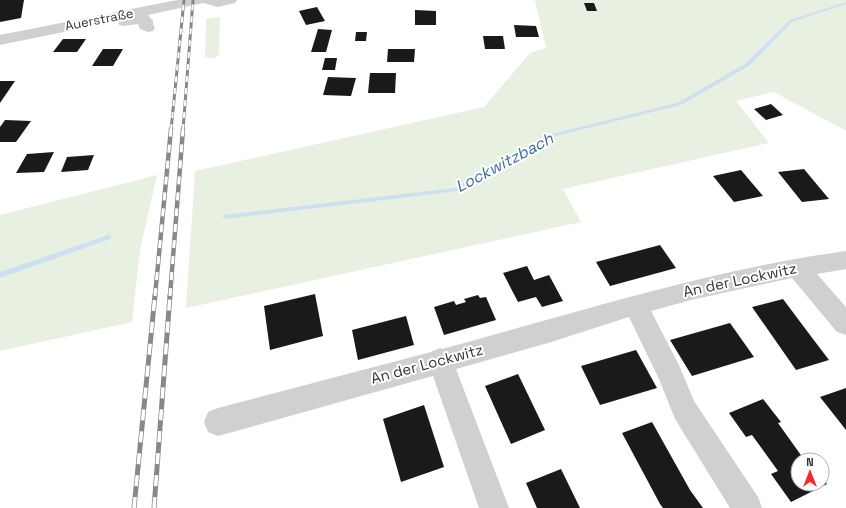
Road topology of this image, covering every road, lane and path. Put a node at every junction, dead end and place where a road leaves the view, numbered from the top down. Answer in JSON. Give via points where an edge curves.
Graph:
{"nodes":[{"id":1,"x":205,"y":0,"type":"edge"},
{"id":2,"x":230,"y":0,"type":"edge"},
{"id":3,"x":147,"y":1,"type":"edge"},
{"id":4,"x":148,"y":28,"type":"dead end"},
{"id":5,"x":5,"y":38,"type":"edge"},
{"id":6,"x":846,"y":260,"type":"edge"},
{"id":7,"x":797,"y":267,"type":"junction"},
{"id":8,"x":635,"y":305,"type":"junction"},
{"id":9,"x":846,"y":324,"type":"edge"},
{"id":10,"x":440,"y":360,"type":"junction"},
{"id":11,"x":218,"y":422,"type":"dead end"},
{"id":12,"x":494,"y":508,"type":"edge"},
{"id":13,"x":747,"y":508,"type":"edge"}],
"edges":[{"from":1,"to":2,"type":"street","name":"Auerstraße","via":[[218,3]]},
{"from":1,"to":5,"type":"street","name":"Auerstraße"},
{"from":3,"to":5,"type":"street","via":[[28,26]]},
{"from":4,"to":5,"type":"street","via":[[144,18],[32,40]]},
{"from":6,"to":7,"type":"street","name":"An der Lockwitz"},
{"from":7,"to":8,"type":"street","name":"An der Lockwitz"},
{"from":7,"to":9,"type":"street"},
{"from":8,"to":10,"type":"street","name":"An der Lockwitz","via":[[548,332]]},
{"from":8,"to":13,"type":"street","via":[[670,374],[684,410]]},
{"from":10,"to":11,"type":"street","name":"An der Lockwitz"},
{"from":10,"to":12,"type":"street"}]}
